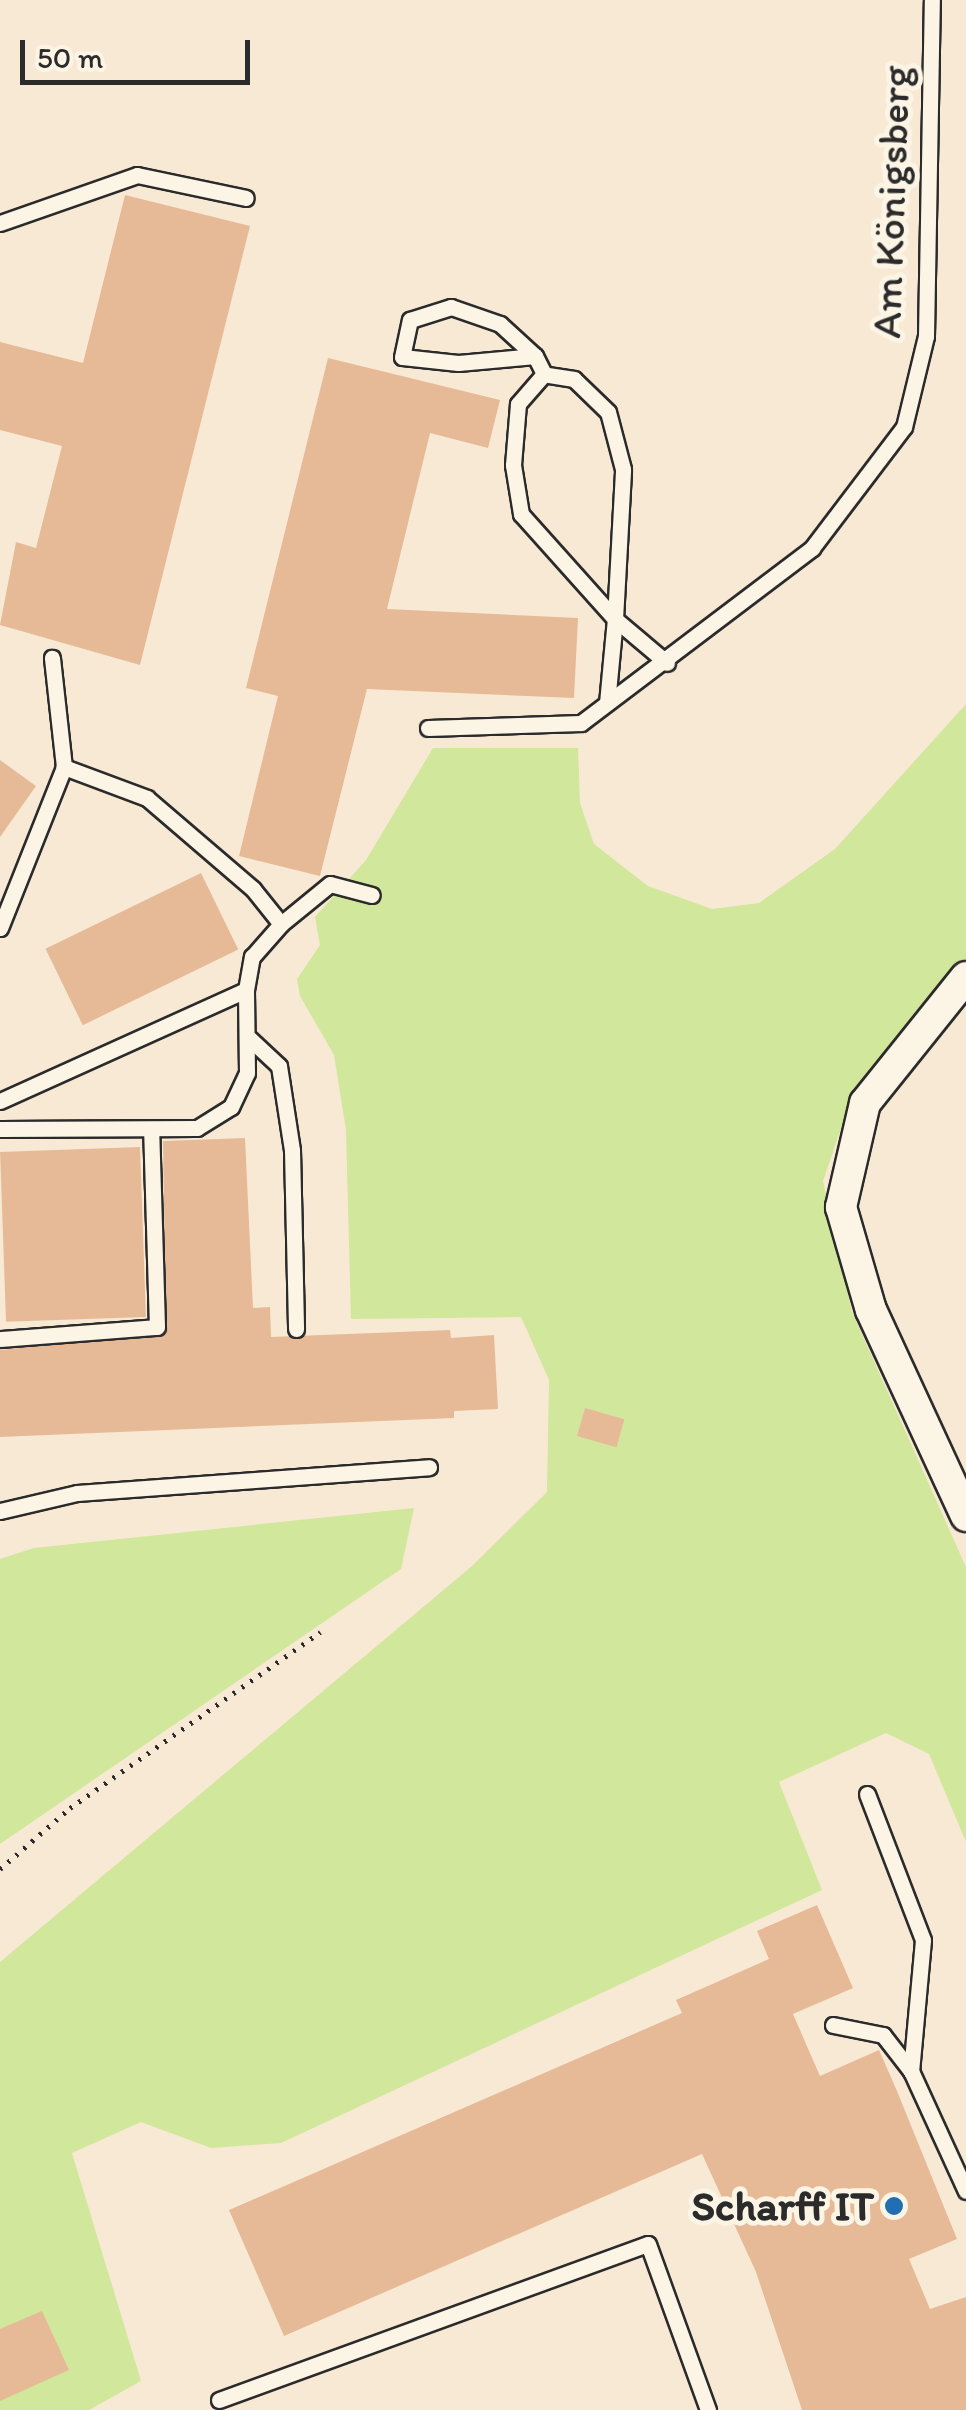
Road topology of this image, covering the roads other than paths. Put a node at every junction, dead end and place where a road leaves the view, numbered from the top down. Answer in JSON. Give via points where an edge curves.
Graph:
{"nodes":[{"id":1,"x":932,"y":0,"type":"edge"},
{"id":2,"x":246,"y":198,"type":"dead end"},
{"id":3,"x":0,"y":222,"type":"edge"},
{"id":4,"x":535,"y":356,"type":"junction"},
{"id":5,"x":544,"y":374,"type":"junction"},
{"id":6,"x":615,"y":619,"type":"junction"},
{"id":7,"x":52,"y":658,"type":"dead end"},
{"id":8,"x":667,"y":663,"type":"junction"},
{"id":9,"x":606,"y":703,"type":"junction"},
{"id":10,"x":428,"y":728,"type":"dead end"},
{"id":11,"x":64,"y":767,"type":"junction"},
{"id":12,"x":372,"y":896,"type":"dead end"},
{"id":13,"x":282,"y":924,"type":"junction"},
{"id":14,"x":0,"y":928,"type":"edge"},
{"id":15,"x":966,"y":977,"type":"edge"},
{"id":16,"x":246,"y":990,"type":"junction"},
{"id":17,"x":249,"y":1038,"type":"junction"},
{"id":18,"x":0,"y":1101,"type":"edge"},
{"id":19,"x":152,"y":1129,"type":"junction"},
{"id":20,"x":0,"y":1130,"type":"edge"},
{"id":21,"x":296,"y":1329,"type":"dead end"},
{"id":22,"x":0,"y":1339,"type":"edge"},
{"id":23,"x":429,"y":1467,"type":"dead end"},
{"id":24,"x":0,"y":1511,"type":"edge"},
{"id":25,"x":966,"y":1516,"type":"edge"},
{"id":26,"x":867,"y":1794,"type":"dead end"},
{"id":27,"x":833,"y":2025,"type":"dead end"},
{"id":28,"x":911,"y":2070,"type":"junction"},
{"id":29,"x":966,"y":2191,"type":"edge"},
{"id":30,"x":219,"y":2400,"type":"dead end"},
{"id":31,"x":708,"y":2410,"type":"edge"}],
"edges":[{"from":1,"to":8,"type":"lane","name":"Am Königsberg","via":[[926,336],[904,428],[812,548]]},
{"from":2,"to":3,"type":"lane","via":[[137,175]]},
{"from":4,"to":4,"type":"lane","via":[[500,324],[451,307],[410,320],[402,357],[458,363]]},
{"from":4,"to":5,"type":"lane"},
{"from":5,"to":6,"type":"lane","via":[[574,379],[608,412],[623,469]]},
{"from":5,"to":6,"type":"lane","via":[[518,404],[514,465],[521,514]]},
{"from":6,"to":8,"type":"lane"},
{"from":6,"to":9,"type":"lane"},
{"from":7,"to":11,"type":"lane"},
{"from":8,"to":9,"type":"lane","name":"Am Königsberg"},
{"from":9,"to":10,"type":"lane","name":"Am Königsberg","via":[[581,722]]},
{"from":11,"to":13,"type":"lane","via":[[147,798],[252,888]]},
{"from":11,"to":14,"type":"lane"},
{"from":12,"to":13,"type":"lane","via":[[330,884]]},
{"from":13,"to":16,"type":"lane","via":[[252,956]]},
{"from":15,"to":25,"type":"street","via":[[864,1103],[841,1207],[871,1310]]},
{"from":16,"to":17,"type":"lane"},
{"from":16,"to":18,"type":"lane"},
{"from":17,"to":19,"type":"lane","via":[[247,1073],[230,1108],[197,1128]]},
{"from":17,"to":21,"type":"lane","via":[[280,1066],[292,1150]]},
{"from":19,"to":20,"type":"lane"},
{"from":19,"to":22,"type":"lane","via":[[156,1327]]},
{"from":23,"to":24,"type":"lane","via":[[77,1493]]},
{"from":26,"to":28,"type":"lane","via":[[922,1940]]},
{"from":27,"to":28,"type":"lane","via":[[883,2035]]},
{"from":28,"to":29,"type":"lane"},
{"from":30,"to":31,"type":"lane","via":[[648,2244]]}]}
